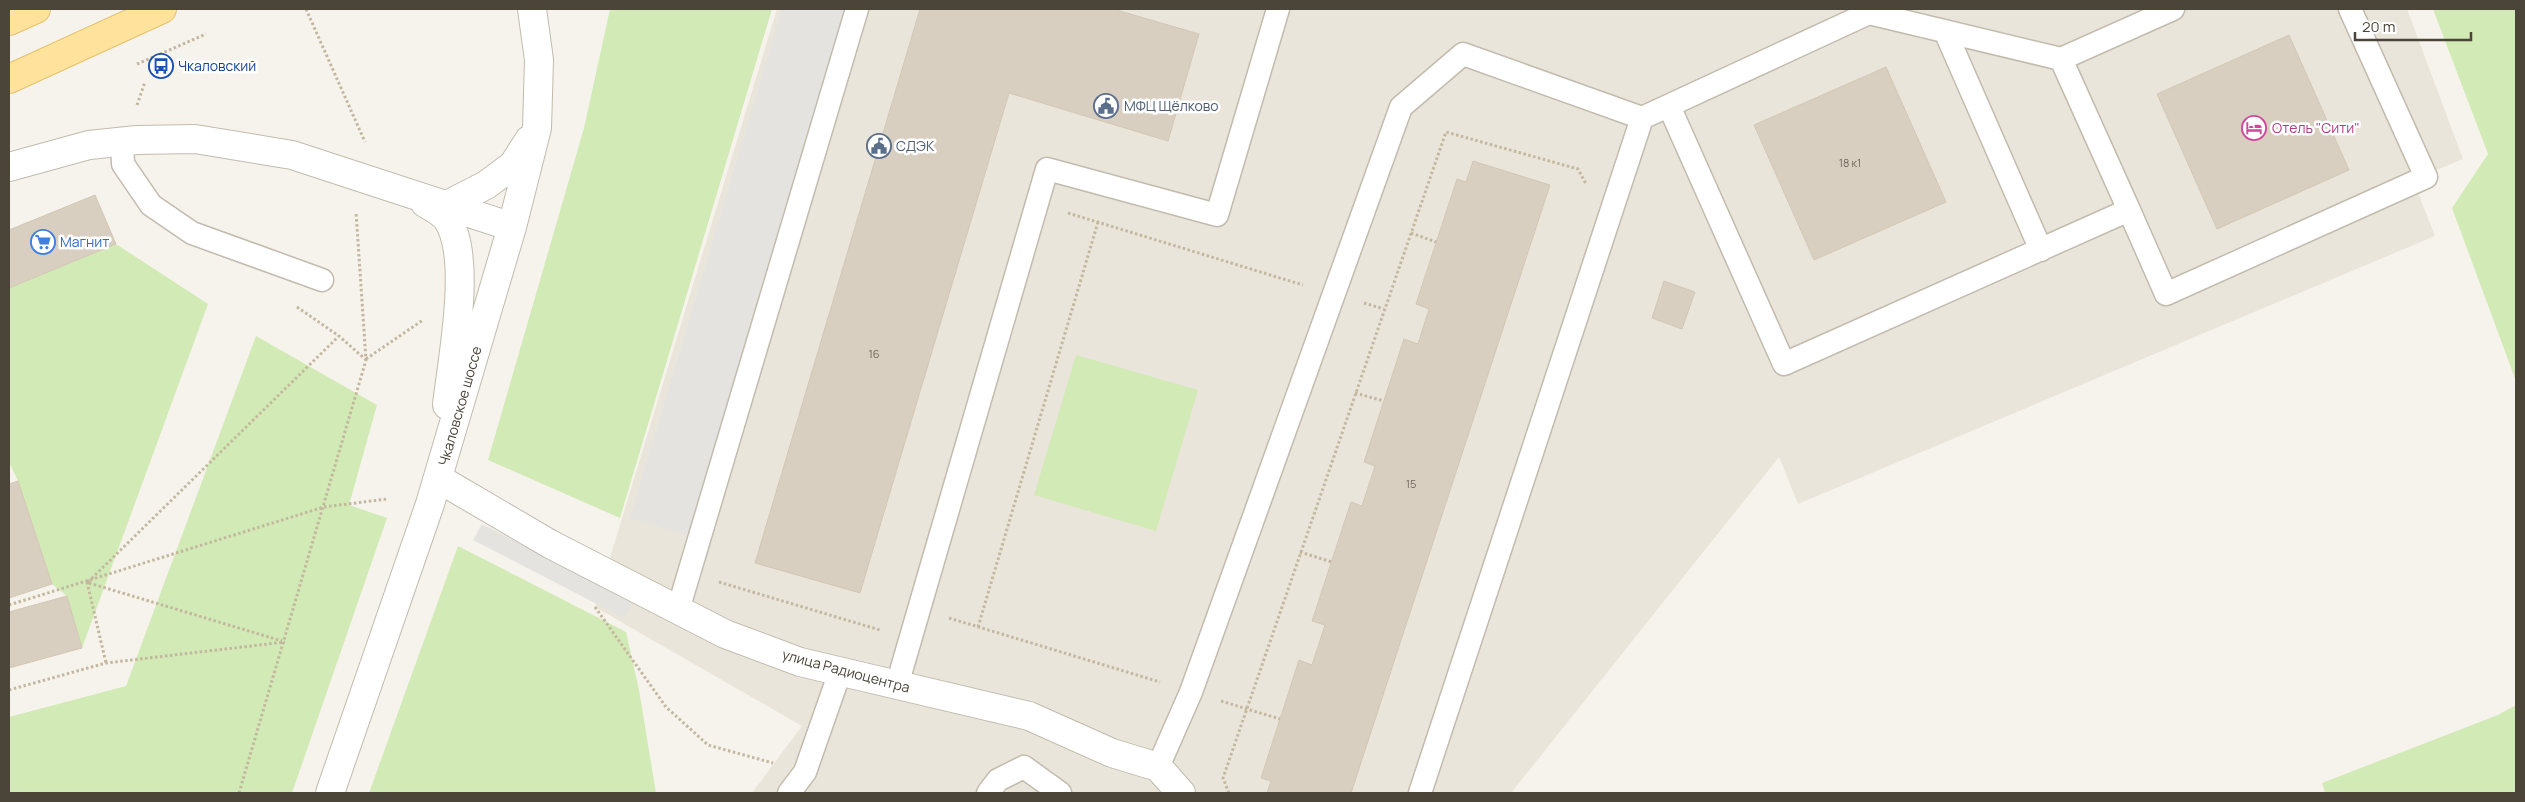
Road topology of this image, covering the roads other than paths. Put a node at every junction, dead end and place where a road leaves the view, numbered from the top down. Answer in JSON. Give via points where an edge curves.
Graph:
{"nodes":[{"id":1,"x":36,"y":9,"type":"edge"},
{"id":2,"x":162,"y":9,"type":"edge"},
{"id":3,"x":532,"y":9,"type":"edge"},
{"id":4,"x":857,"y":9,"type":"edge"},
{"id":5,"x":1278,"y":9,"type":"edge"},
{"id":6,"x":2173,"y":9,"type":"edge"},
{"id":7,"x":2350,"y":9,"type":"edge"},
{"id":8,"x":1868,"y":11,"type":"edge"},
{"id":9,"x":9,"y":21,"type":"edge"},
{"id":10,"x":1945,"y":31,"type":"junction"},
{"id":11,"x":2061,"y":59,"type":"junction"},
{"id":12,"x":9,"y":79,"type":"edge"},
{"id":13,"x":1669,"y":106,"type":"junction"},
{"id":14,"x":1642,"y":118,"type":"junction"},
{"id":15,"x":537,"y":128,"type":"junction"},
{"id":16,"x":122,"y":141,"type":"junction"},
{"id":17,"x":9,"y":167,"type":"edge"},
{"id":18,"x":411,"y":194,"type":"junction"},
{"id":19,"x":447,"y":205,"type":"junction"},
{"id":20,"x":2129,"y":210,"type":"junction"},
{"id":21,"x":512,"y":227,"type":"junction"},
{"id":22,"x":2041,"y":250,"type":"junction"},
{"id":23,"x":322,"y":280,"type":"dead end"},
{"id":24,"x":438,"y":479,"type":"junction"},
{"id":25,"x":678,"y":610,"type":"junction"},
{"id":26,"x":840,"y":672,"type":"junction"},
{"id":27,"x":897,"y":685,"type":"junction"},
{"id":28,"x":1158,"y":767,"type":"junction"},
{"id":29,"x":330,"y":793,"type":"edge"},
{"id":30,"x":789,"y":793,"type":"edge"},
{"id":31,"x":988,"y":793,"type":"edge"},
{"id":32,"x":1060,"y":793,"type":"edge"},
{"id":33,"x":1181,"y":793,"type":"edge"},
{"id":34,"x":1420,"y":793,"type":"edge"}],
"edges":[{"from":1,"to":9,"type":"main road"},
{"from":2,"to":12,"type":"main road"},
{"from":3,"to":15,"type":"street","name":"Чкаловское шоссе","via":[[539,60]]},
{"from":4,"to":25,"type":"lane"},
{"from":5,"to":27,"type":"lane","via":[[1217,215],[1048,169]]},
{"from":6,"to":11,"type":"lane"},
{"from":7,"to":20,"type":"lane","via":[[2426,178],[2166,294]]},
{"from":8,"to":10,"type":"lane"},
{"from":8,"to":13,"type":"lane"},
{"from":10,"to":11,"type":"lane"},
{"from":10,"to":22,"type":"lane"},
{"from":11,"to":20,"type":"lane"},
{"from":13,"to":14,"type":"lane"},
{"from":13,"to":22,"type":"lane","via":[[1784,364]]},
{"from":14,"to":28,"type":"lane","via":[[1462,54],[1401,107],[1191,692]]},
{"from":14,"to":34,"type":"lane"},
{"from":15,"to":19,"type":"street","via":[[513,165],[486,185]]},
{"from":15,"to":21,"type":"street","name":"Чкаловское шоссе"},
{"from":16,"to":17,"type":"street","via":[[90,145]]},
{"from":16,"to":18,"type":"street","via":[[195,139],[242,145],[292,155]]},
{"from":16,"to":23,"type":"lane","via":[[123,164],[151,204],[192,233]]},
{"from":18,"to":19,"type":"street"},
{"from":18,"to":24,"type":"street","via":[[446,217],[458,243],[461,275]]},
{"from":19,"to":21,"type":"street"},
{"from":20,"to":22,"type":"lane"},
{"from":21,"to":24,"type":"street","name":"Чкаловское шоссе"},
{"from":24,"to":25,"type":"street","name":"улица Радиоцентра","via":[[550,544]]},
{"from":24,"to":29,"type":"street","name":"Чкаловское шоссе"},
{"from":25,"to":26,"type":"street","name":"улица Радиоцентра","via":[[725,634],[800,662]]},
{"from":26,"to":27,"type":"street","name":"улица Радиоцентра"},
{"from":26,"to":30,"type":"lane","via":[[805,772]]},
{"from":27,"to":28,"type":"street","name":"улица Радиоцентра","via":[[1030,716],[1112,753]]},
{"from":28,"to":33,"type":"street"},
{"from":31,"to":32,"type":"lane","via":[[998,780],[1024,767]]}]}
